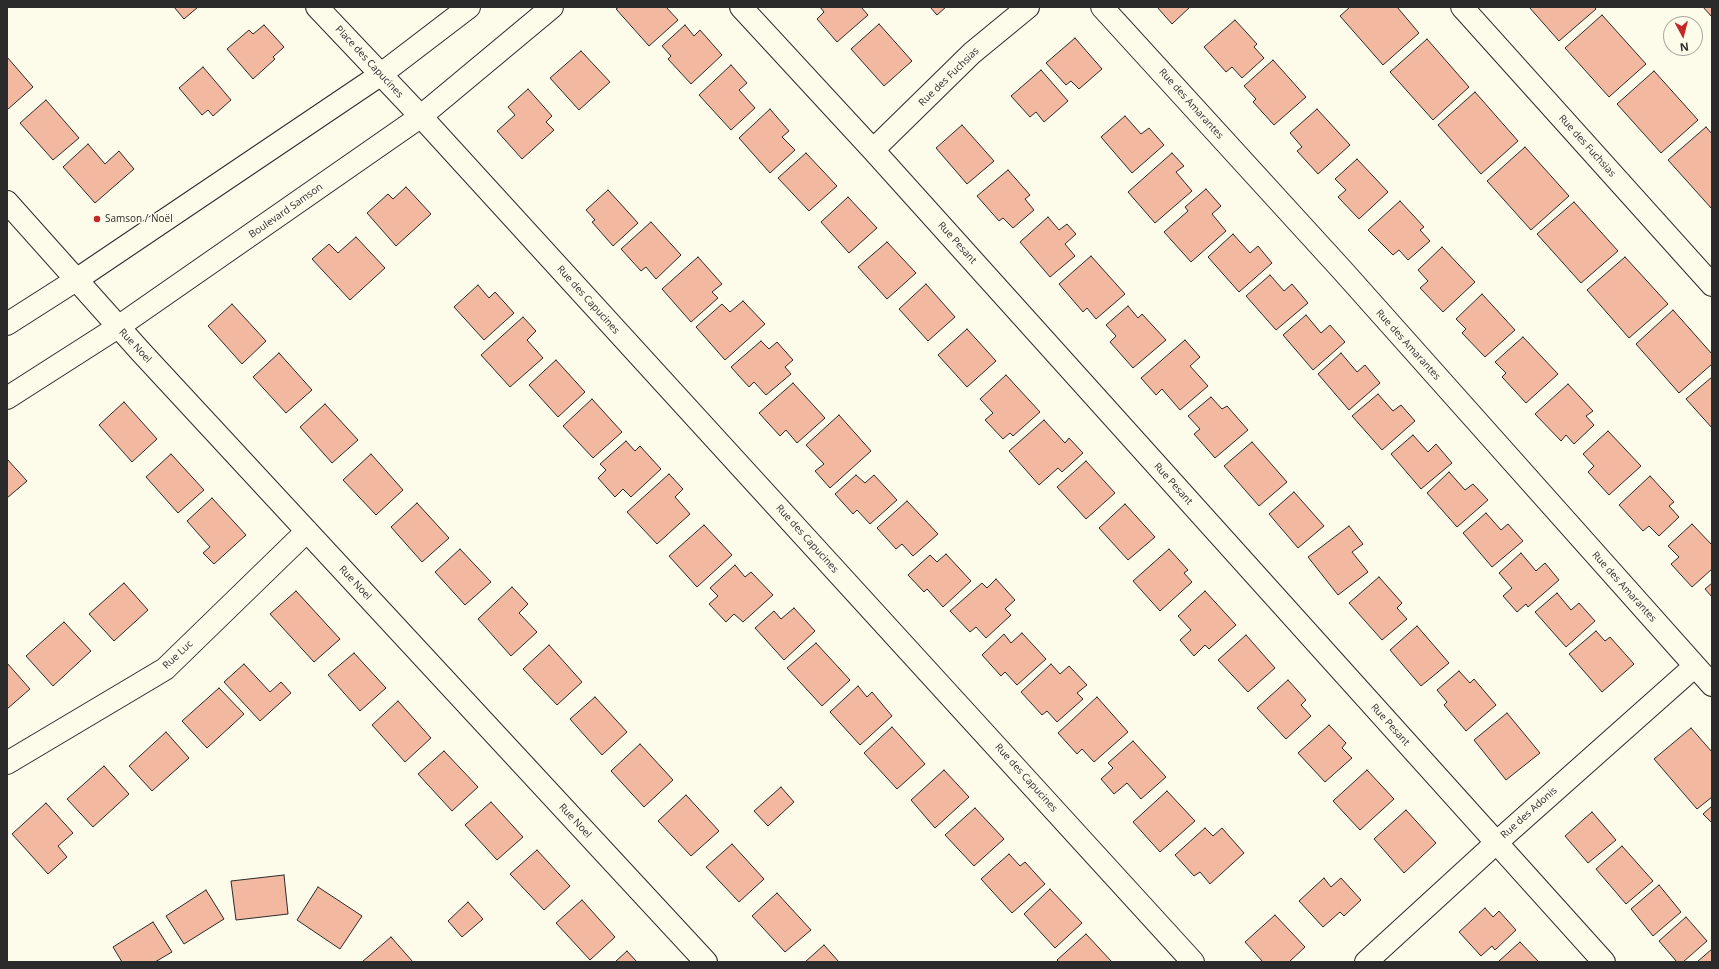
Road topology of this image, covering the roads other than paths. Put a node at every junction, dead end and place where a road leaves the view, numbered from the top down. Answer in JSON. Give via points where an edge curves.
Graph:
{"nodes":[{"id":1,"x":317,"y":7,"type":"edge"},
{"id":2,"x":469,"y":7,"type":"edge"},
{"id":3,"x":552,"y":7,"type":"edge"},
{"id":4,"x":741,"y":7,"type":"edge"},
{"id":5,"x":1028,"y":7,"type":"edge"},
{"id":6,"x":1102,"y":7,"type":"edge"},
{"id":7,"x":1462,"y":7,"type":"edge"},
{"id":8,"x":380,"y":75,"type":"junction"},
{"id":9,"x":420,"y":117,"type":"junction"},
{"id":10,"x":873,"y":150,"type":"junction"},
{"id":11,"x":7,"y":202,"type":"edge"},
{"id":12,"x":76,"y":280,"type":"junction"},
{"id":13,"x":1712,"y":285,"type":"edge"},
{"id":14,"x":7,"y":324,"type":"edge"},
{"id":15,"x":118,"y":327,"type":"junction"},
{"id":16,"x":7,"y":398,"type":"edge"},
{"id":17,"x":307,"y":531,"type":"junction"},
{"id":18,"x":1695,"y":666,"type":"junction"},
{"id":19,"x":1712,"y":685,"type":"edge"},
{"id":20,"x":7,"y":764,"type":"edge"},
{"id":21,"x":1496,"y":842,"type":"junction"},
{"id":22,"x":706,"y":962,"type":"edge"},
{"id":23,"x":1193,"y":962,"type":"edge"},
{"id":24,"x":1366,"y":962,"type":"edge"},
{"id":25,"x":1604,"y":962,"type":"edge"}],
"edges":[{"from":1,"to":8,"type":"street","name":"Place des Capucines"},
{"from":2,"to":8,"type":"street"},
{"from":3,"to":9,"type":"street","name":"Boulevard Samson"},
{"from":4,"to":10,"type":"street","name":"Rue Pesant"},
{"from":5,"to":10,"type":"street","name":"Rue des Fuchsias","via":[[972,53]]},
{"from":6,"to":18,"type":"street","name":"Rue des Amarantes","via":[[1343,271]]},
{"from":7,"to":13,"type":"street","name":"Rue des Fuchsias"},
{"from":8,"to":9,"type":"street","name":"Place des Capucines"},
{"from":8,"to":12,"type":"street"},
{"from":9,"to":15,"type":"street","name":"Boulevard Samson"},
{"from":9,"to":23,"type":"street","name":"Rue des Capucines"},
{"from":10,"to":21,"type":"street","name":"Rue Pesant"},
{"from":11,"to":12,"type":"street","name":"Rue Noel"},
{"from":12,"to":14,"type":"street"},
{"from":12,"to":15,"type":"street","name":"Rue Noel"},
{"from":15,"to":16,"type":"street","name":"Boulevard Samson"},
{"from":15,"to":17,"type":"street","name":"Rue Noel"},
{"from":17,"to":20,"type":"street","name":"Rue Luc","via":[[165,669]]},
{"from":17,"to":22,"type":"street","name":"Rue Noel"},
{"from":18,"to":19,"type":"street","name":"Rue des Amarantes"},
{"from":18,"to":21,"type":"street","name":"Rue des Adonis"},
{"from":21,"to":24,"type":"street","name":"Rue des Adonis"},
{"from":21,"to":25,"type":"street","name":"Rue Pesant"}]}
